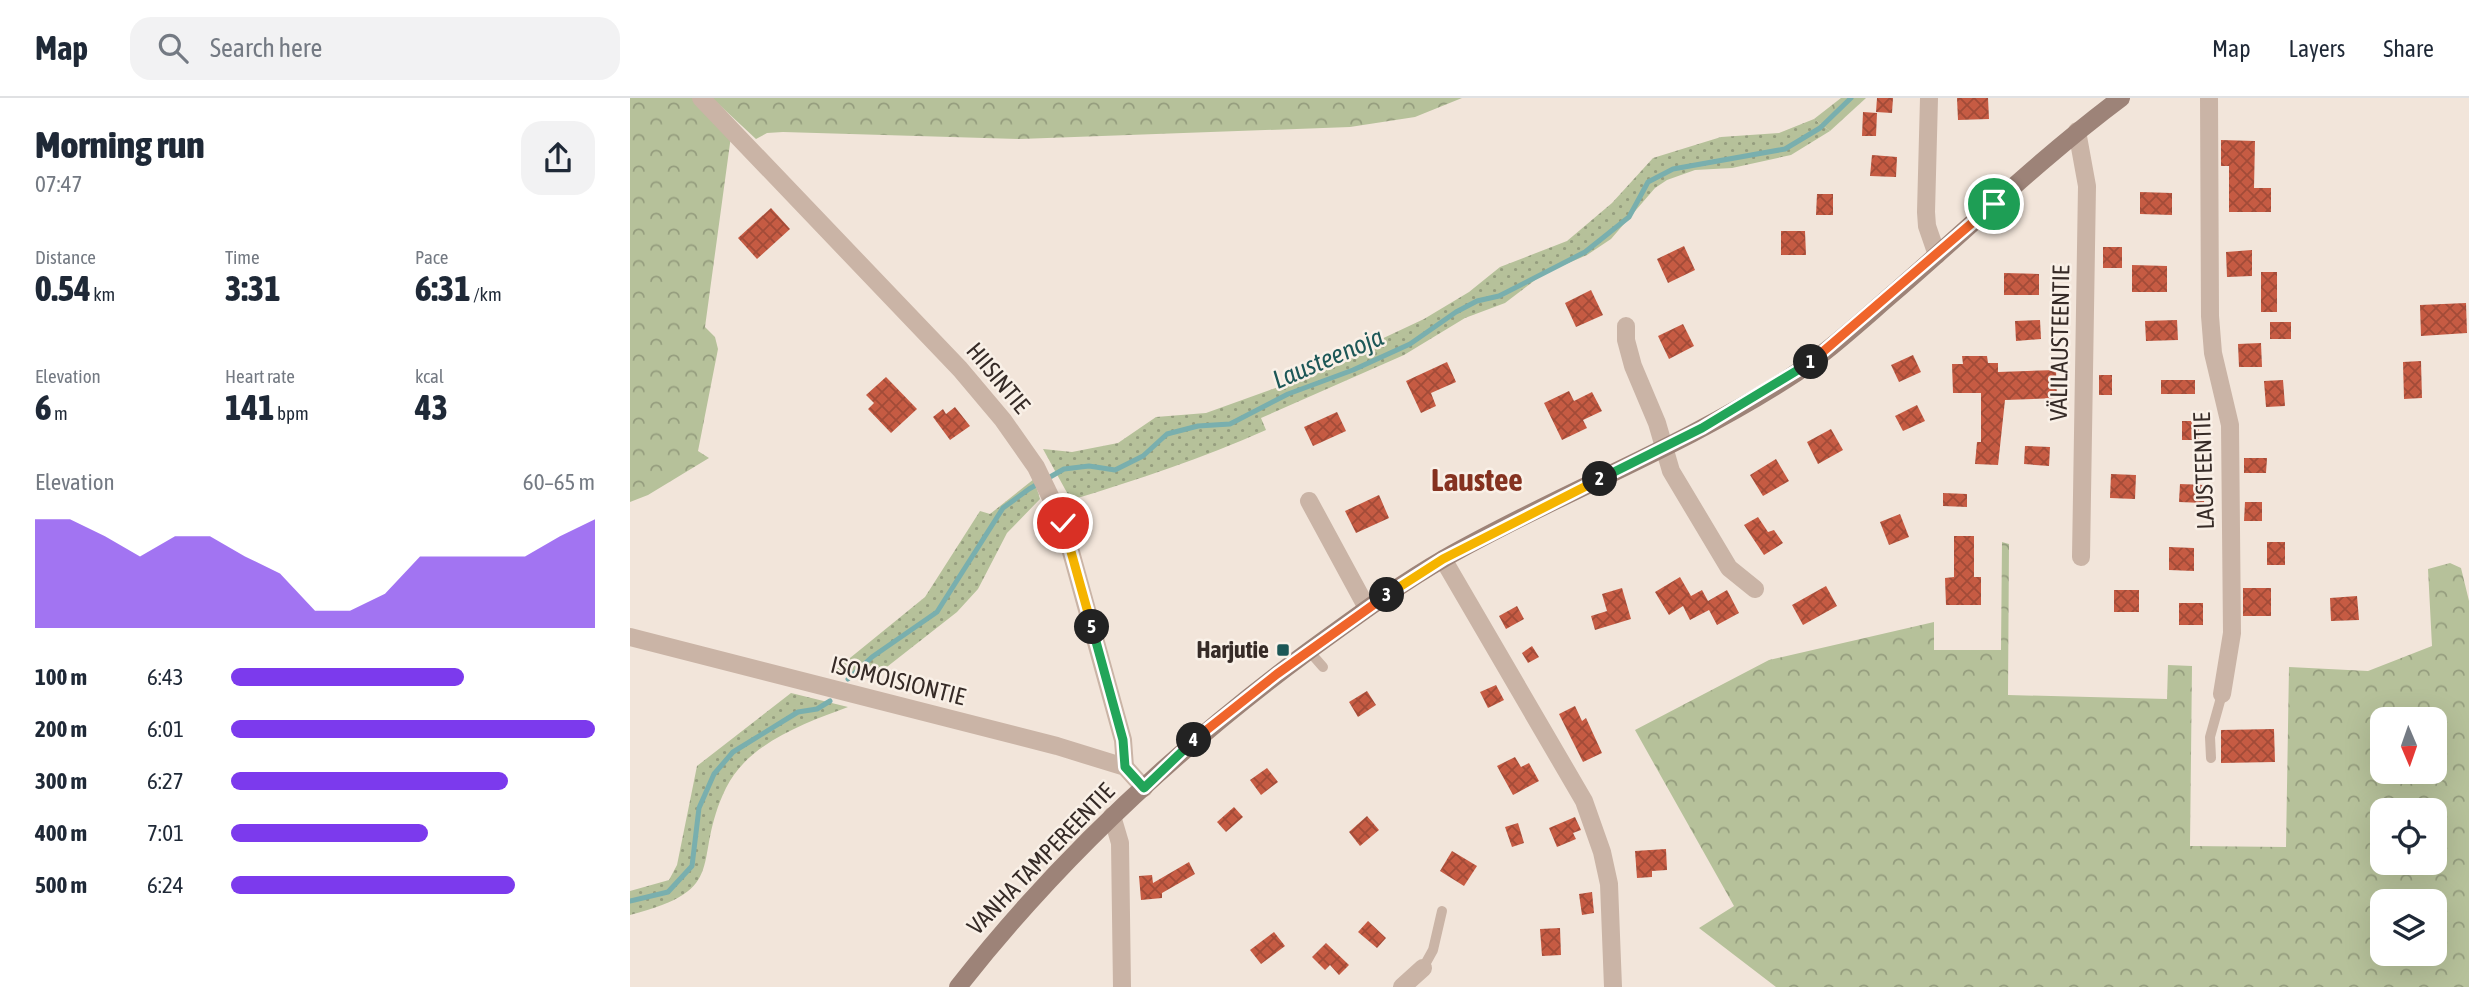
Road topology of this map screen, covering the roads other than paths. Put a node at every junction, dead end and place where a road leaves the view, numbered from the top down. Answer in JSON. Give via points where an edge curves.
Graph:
{"nodes":[{"id":1,"x":701,"y":98,"type":"edge"},
{"id":2,"x":1929,"y":98,"type":"edge"},
{"id":3,"x":2121,"y":98,"type":"edge"},
{"id":4,"x":2209,"y":98,"type":"edge"},
{"id":5,"x":2077,"y":131,"type":"junction"},
{"id":6,"x":1937,"y":255,"type":"junction"},
{"id":7,"x":1626,"y":326,"type":"dead end"},
{"id":8,"x":1663,"y":449,"type":"junction"},
{"id":9,"x":1308,"y":501,"type":"dead end"},
{"id":10,"x":2081,"y":557,"type":"dead end"},
{"id":11,"x":1443,"y":559,"type":"junction"},
{"id":12,"x":1755,"y":589,"type":"dead end"},
{"id":13,"x":1367,"y":608,"type":"junction"},
{"id":14,"x":630,"y":638,"type":"edge"},
{"id":15,"x":1309,"y":651,"type":"junction"},
{"id":16,"x":1323,"y":667,"type":"dead end"},
{"id":17,"x":2222,"y":694,"type":"joint"},
{"id":18,"x":2210,"y":758,"type":"dead end"},
{"id":19,"x":1125,"y":767,"type":"junction"},
{"id":20,"x":1144,"y":788,"type":"junction"},
{"id":21,"x":1112,"y":816,"type":"junction"},
{"id":22,"x":1442,"y":911,"type":"dead end"},
{"id":23,"x":1423,"y":968,"type":"joint"},
{"id":24,"x":958,"y":987,"type":"edge"},
{"id":25,"x":1122,"y":987,"type":"edge"},
{"id":26,"x":1402,"y":987,"type":"edge"},
{"id":27,"x":1614,"y":987,"type":"edge"}],
"edges":[{"from":1,"to":19,"type":"street","name":"HIISINTIE","via":[[960,369],[1039,472],[1063,523],[1123,740]]},
{"from":2,"to":6,"type":"street","via":[[1926,212]]},
{"from":3,"to":5,"type":"main road","name":"VANHA TAMPEREENTIE"},
{"from":4,"to":17,"type":"street","name":"LAUSTEENTIE","via":[[2210,316],[2213,353],[2230,425],[2232,633]]},
{"from":5,"to":6,"type":"main road","name":"VANHA TAMPEREENTIE"},
{"from":5,"to":10,"type":"street","name":"VÄLILAUSTEENTIE","via":[[2087,186]]},
{"from":6,"to":8,"type":"main road","name":"VANHA TAMPEREENTIE","via":[[1828,350],[1787,379]]},
{"from":7,"to":8,"type":"street","via":[[1633,366]]},
{"from":8,"to":11,"type":"main road","name":"VANHA TAMPEREENTIE"},
{"from":8,"to":12,"type":"street","via":[[1671,471],[1729,568]]},
{"from":9,"to":13,"type":"street"},
{"from":11,"to":13,"type":"main road","name":"VANHA TAMPEREENTIE"},
{"from":11,"to":27,"type":"street","via":[[1584,802],[1609,884]]},
{"from":13,"to":15,"type":"main road","name":"VANHA TAMPEREENTIE"},
{"from":14,"to":19,"type":"street","name":"ISOMOISIONTIE"},
{"from":15,"to":16,"type":"lane"},
{"from":15,"to":20,"type":"main road","name":"VANHA TAMPEREENTIE","via":[[1186,747]]},
{"from":17,"to":18,"type":"lane","name":"LAUSTEENTIE","via":[[2210,737]]},
{"from":19,"to":20,"type":"street"},
{"from":20,"to":21,"type":"main road","name":"VANHA TAMPEREENTIE"},
{"from":21,"to":24,"type":"main road","name":"VANHA TAMPEREENTIE","via":[[1002,930]]},
{"from":21,"to":25,"type":"street","via":[[1120,843]]},
{"from":22,"to":23,"type":"lane","via":[[1433,950]]},
{"from":23,"to":26,"type":"street"}]}
